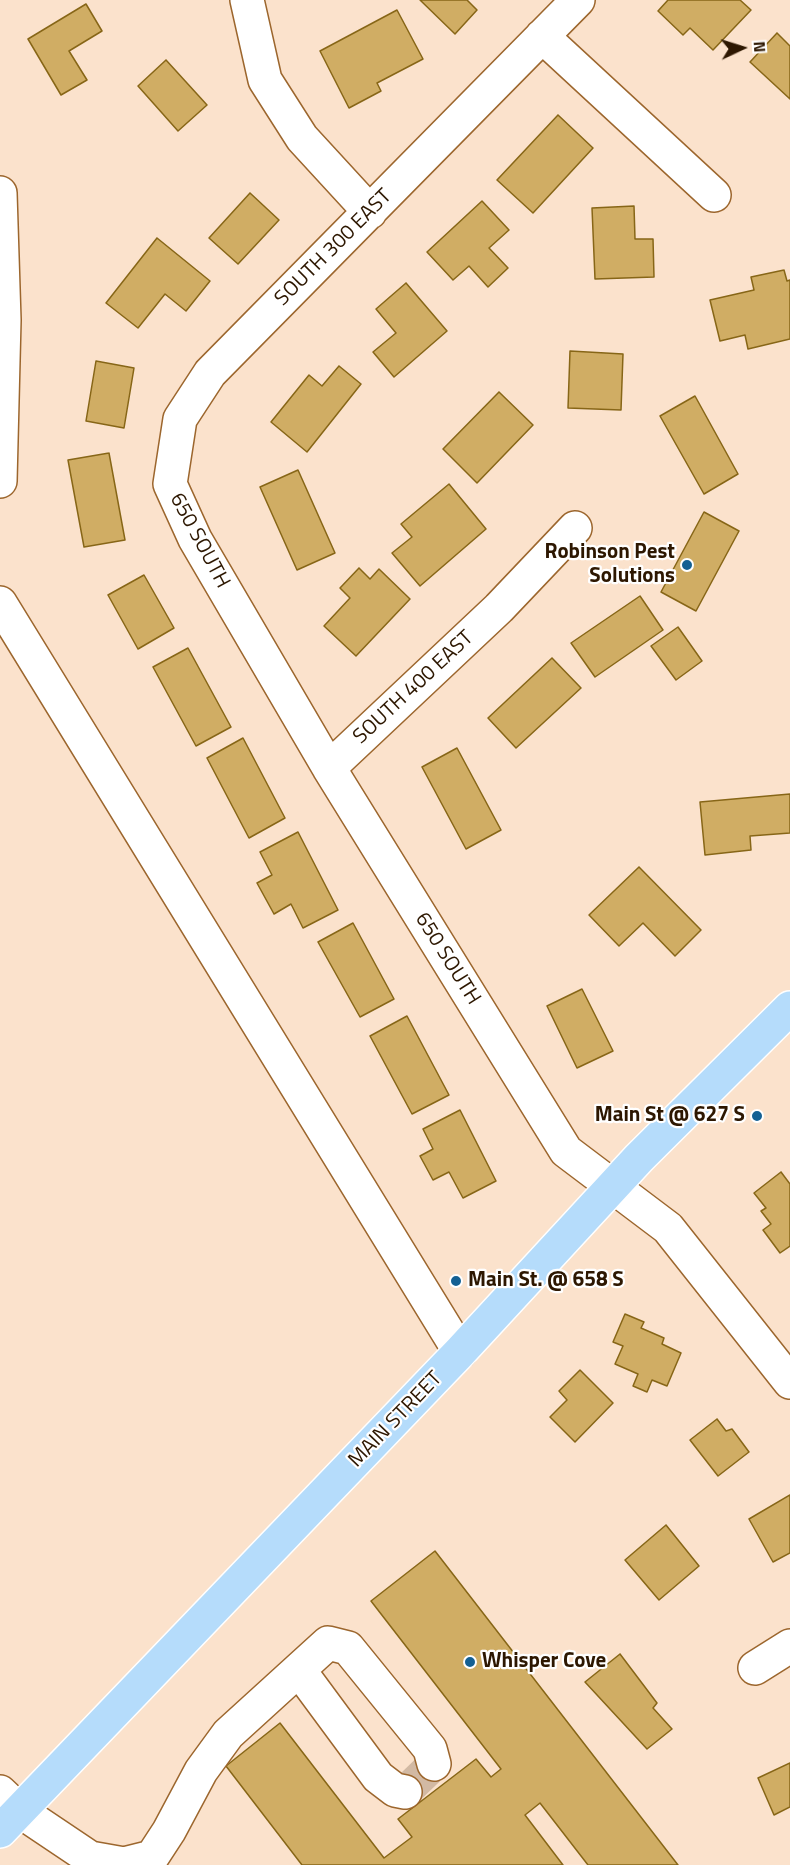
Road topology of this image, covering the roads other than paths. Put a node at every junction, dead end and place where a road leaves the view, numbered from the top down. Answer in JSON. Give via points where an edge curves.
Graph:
{"nodes":[{"id":1,"x":247,"y":0,"type":"edge"},
{"id":2,"x":578,"y":0,"type":"edge"},
{"id":3,"x":542,"y":36,"type":"junction"},
{"id":4,"x":0,"y":193,"type":"edge"},
{"id":5,"x":714,"y":195,"type":"dead end"},
{"id":6,"x":370,"y":212,"type":"junction"},
{"id":7,"x":0,"y":481,"type":"edge"},
{"id":8,"x":170,"y":484,"type":"joint"},
{"id":9,"x":575,"y":528,"type":"dead end"},
{"id":10,"x":0,"y":603,"type":"edge"},
{"id":11,"x":329,"y":768,"type":"junction"},
{"id":12,"x":790,"y":1008,"type":"edge"},
{"id":13,"x":613,"y":1186,"type":"junction"},
{"id":14,"x":460,"y":1352,"type":"junction"},
{"id":15,"x":790,"y":1382,"type":"edge"},
{"id":16,"x":790,"y":1646,"type":"edge"},
{"id":17,"x":755,"y":1668,"type":"dead end"},
{"id":18,"x":299,"y":1670,"type":"junction"},
{"id":19,"x":434,"y":1764,"type":"dead end"},
{"id":20,"x":405,"y":1792,"type":"dead end"},
{"id":21,"x":7,"y":1811,"type":"edge"}],
"edges":[{"from":1,"to":6,"type":"street","via":[[265,80],[302,138]]},
{"from":2,"to":3,"type":"street","name":"SOUTH 300 EAST"},
{"from":3,"to":5,"type":"street"},
{"from":3,"to":6,"type":"street","name":"SOUTH 300 EAST"},
{"from":4,"to":7,"type":"street","via":[[4,320]]},
{"from":6,"to":8,"type":"street","name":"SOUTH 300 EAST","via":[[210,373],[180,420]]},
{"from":8,"to":11,"type":"street","name":"650 SOUTH","via":[[195,539]]},
{"from":9,"to":11,"type":"street","name":"SOUTH 400 EAST","via":[[499,608]]},
{"from":10,"to":14,"type":"street"},
{"from":11,"to":13,"type":"street","name":"650 SOUTH","via":[[566,1151]]},
{"from":12,"to":13,"type":"main road","name":"MAIN STREET"},
{"from":13,"to":14,"type":"main road","name":"MAIN STREET"},
{"from":13,"to":15,"type":"street","name":"650 SOUTH","via":[[668,1228]]},
{"from":14,"to":21,"type":"main road","name":"MAIN STREET"},
{"from":16,"to":17,"type":"street"},
{"from":18,"to":19,"type":"street","via":[[328,1644],[348,1648],[430,1749]]},
{"from":18,"to":20,"type":"street","via":[[378,1777],[395,1790]]},
{"from":18,"to":21,"type":"street","via":[[228,1734],[201,1771],[152,1857],[124,1864],[90,1858]]}]}
